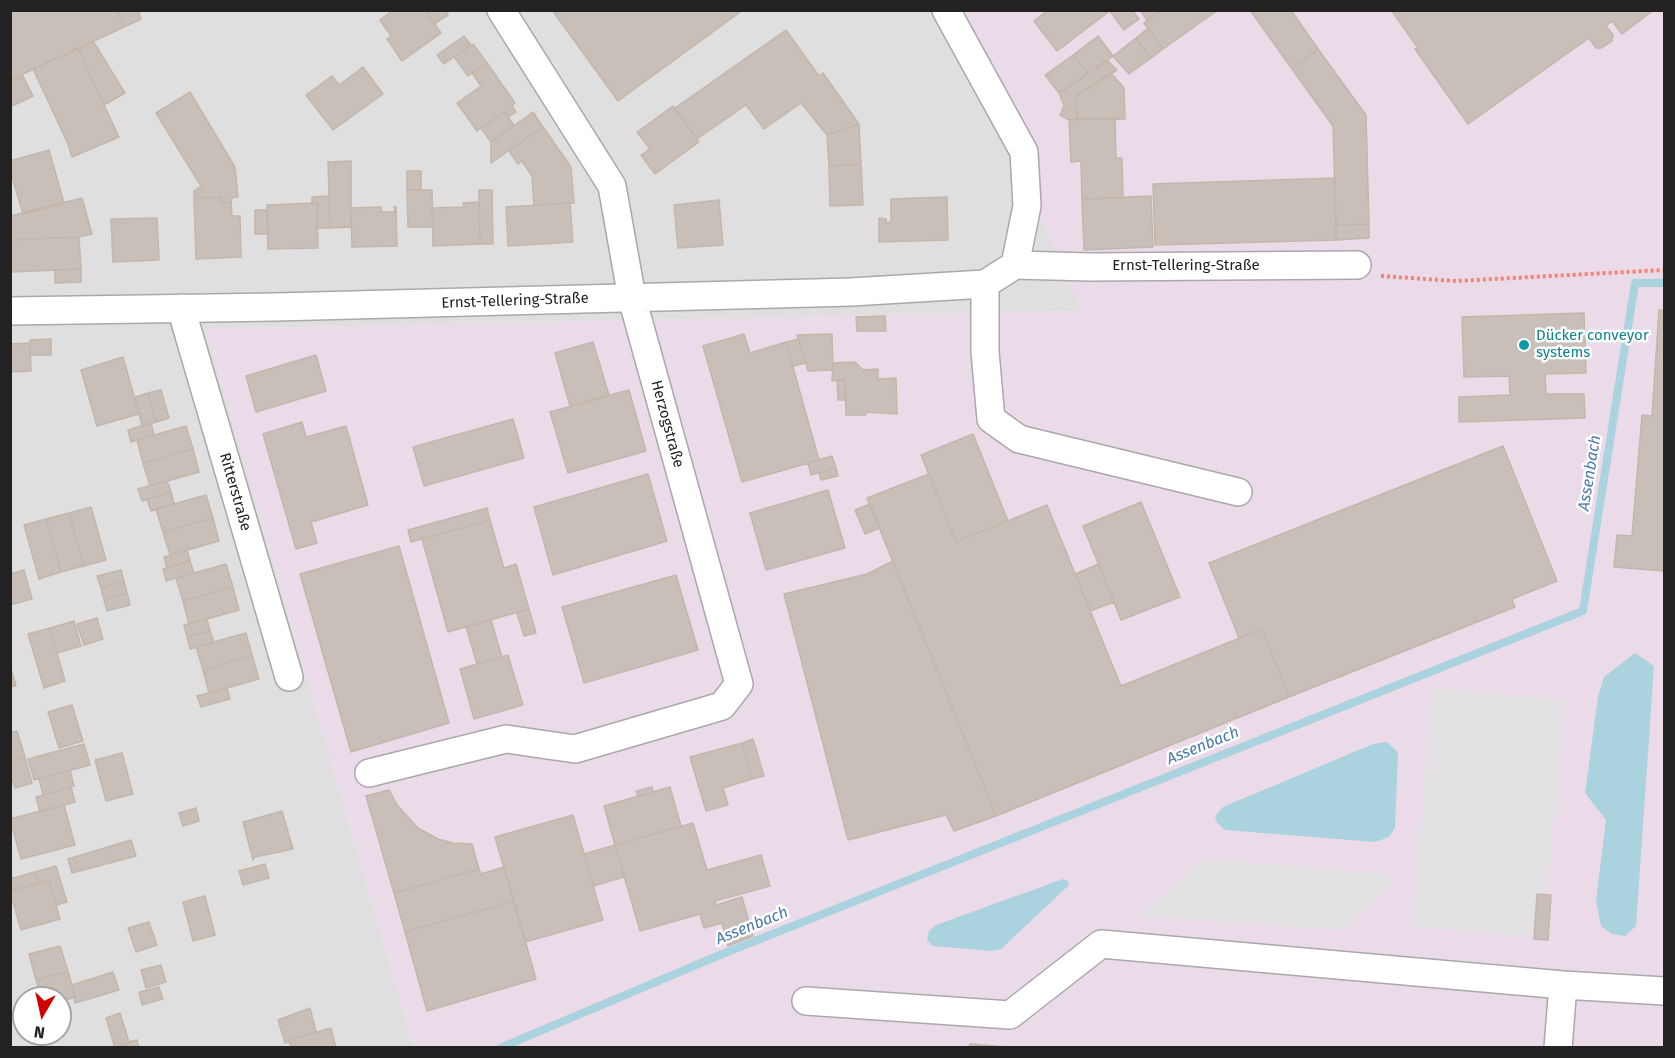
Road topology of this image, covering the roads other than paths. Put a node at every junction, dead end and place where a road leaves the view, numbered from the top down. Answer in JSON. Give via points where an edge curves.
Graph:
{"nodes":[{"id":1,"x":501,"y":10,"type":"edge"},
{"id":2,"x":946,"y":10,"type":"edge"},
{"id":3,"x":1015,"y":265,"type":"junction"},
{"id":4,"x":1357,"y":265,"type":"road end"},
{"id":5,"x":985,"y":284,"type":"junction"},
{"id":6,"x":632,"y":297,"type":"junction"},
{"id":7,"x":181,"y":308,"type":"junction"},
{"id":8,"x":10,"y":311,"type":"edge"},
{"id":9,"x":1238,"y":492,"type":"dead end"},
{"id":10,"x":289,"y":677,"type":"dead end"},
{"id":11,"x":369,"y":773,"type":"dead end"},
{"id":12,"x":1563,"y":985,"type":"junction"},
{"id":13,"x":1665,"y":991,"type":"edge"},
{"id":14,"x":806,"y":1001,"type":"dead end"},
{"id":15,"x":1558,"y":1047,"type":"edge"}],
"edges":[{"from":1,"to":6,"type":"street","name":"Herzogstraße","via":[[612,186]]},
{"from":2,"to":3,"type":"street","via":[[1024,152],[1027,206]]},
{"from":3,"to":4,"type":"street","name":"Ernst-Tellering-Straße"},
{"from":3,"to":5,"type":"street","name":"Ernst-Tellering-Straße"},
{"from":5,"to":6,"type":"street","name":"Ernst-Tellering-Straße","via":[[851,292]]},
{"from":5,"to":9,"type":"street","via":[[990,419],[1020,439]]},
{"from":6,"to":7,"type":"street","name":"Ernst-Tellering-Straße"},
{"from":6,"to":11,"type":"street","name":"Herzogstraße","via":[[739,684],[722,706],[575,749],[506,740]]},
{"from":7,"to":8,"type":"street","name":"Ernst-Tellering-Straße"},
{"from":7,"to":10,"type":"street","name":"Ritterstraße"},
{"from":12,"to":13,"type":"street"},
{"from":12,"to":14,"type":"street","via":[[1101,944],[1010,1015]]},
{"from":12,"to":15,"type":"street"}]}
